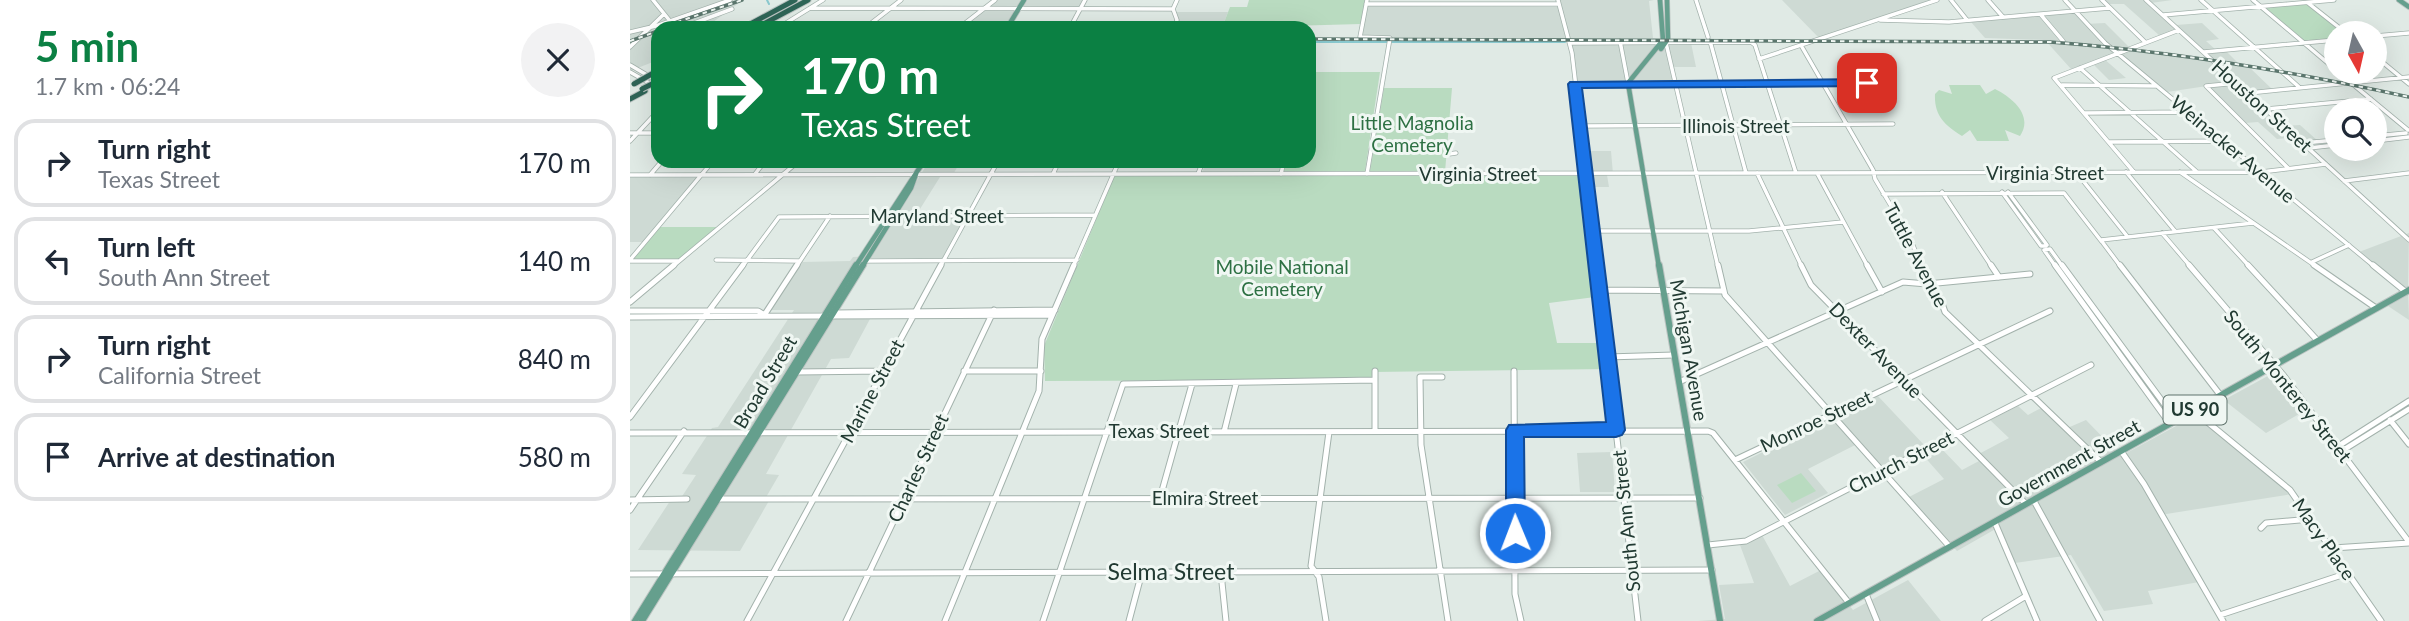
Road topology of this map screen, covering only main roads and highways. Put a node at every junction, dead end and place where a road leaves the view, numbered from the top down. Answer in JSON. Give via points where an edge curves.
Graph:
{"nodes":[{"id":1,"x":795,"y":0,"type":"edge"},
{"id":2,"x":808,"y":0,"type":"edge"},
{"id":3,"x":1024,"y":0,"type":"edge"},
{"id":4,"x":1660,"y":0,"type":"edge"},
{"id":5,"x":1667,"y":0,"type":"edge"},
{"id":6,"x":2399,"y":0,"type":"edge"},
{"id":7,"x":2409,"y":7,"type":"edge"},
{"id":8,"x":756,"y":21,"type":"edge"},
{"id":9,"x":769,"y":21,"type":"edge"},
{"id":10,"x":1011,"y":21,"type":"edge"},
{"id":11,"x":1665,"y":42,"type":"junction"},
{"id":12,"x":651,"y":76,"type":"edge"},
{"id":13,"x":1628,"y":83,"type":"junction"},
{"id":14,"x":632,"y":86,"type":"edge"},
{"id":15,"x":651,"y":87,"type":"edge"},
{"id":16,"x":630,"y":98,"type":"edge"},
{"id":17,"x":920,"y":168,"type":"edge"},
{"id":18,"x":916,"y":174,"type":"junction"},
{"id":19,"x":2407,"y":291,"type":"edge"},
{"id":20,"x":756,"y":432,"type":"junction"},
{"id":21,"x":667,"y":574,"type":"junction"},
{"id":22,"x":635,"y":621,"type":"edge"},
{"id":23,"x":642,"y":621,"type":"edge"},
{"id":24,"x":1720,"y":621,"type":"edge"},
{"id":25,"x":1817,"y":621,"type":"edge"}],
"edges":[{"from":1,"to":8,"type":"highway"},
{"from":2,"to":9,"type":"highway"},
{"from":3,"to":10,"type":"main road"},
{"from":4,"to":11,"type":"main road"},
{"from":5,"to":11,"type":"main road"},
{"from":6,"to":7,"type":"main road"},
{"from":11,"to":13,"type":"main road"},
{"from":11,"to":13,"type":"main road"},
{"from":12,"to":14,"type":"highway","bridge":true},
{"from":13,"to":24,"type":"main road","name":"Michigan Avenue"},
{"from":15,"to":16,"type":"highway","bridge":true},
{"from":17,"to":18,"type":"main road","name":"Broad Street"},
{"from":18,"to":20,"type":"main road","name":"Broad Street","via":[[788,372]]},
{"from":18,"to":20,"type":"main road"},
{"from":19,"to":25,"type":"main road","name":"Government Street","number":"US 90"},
{"from":20,"to":21,"type":"main road"},
{"from":21,"to":22,"type":"main road"},
{"from":21,"to":23,"type":"main road"}]}
